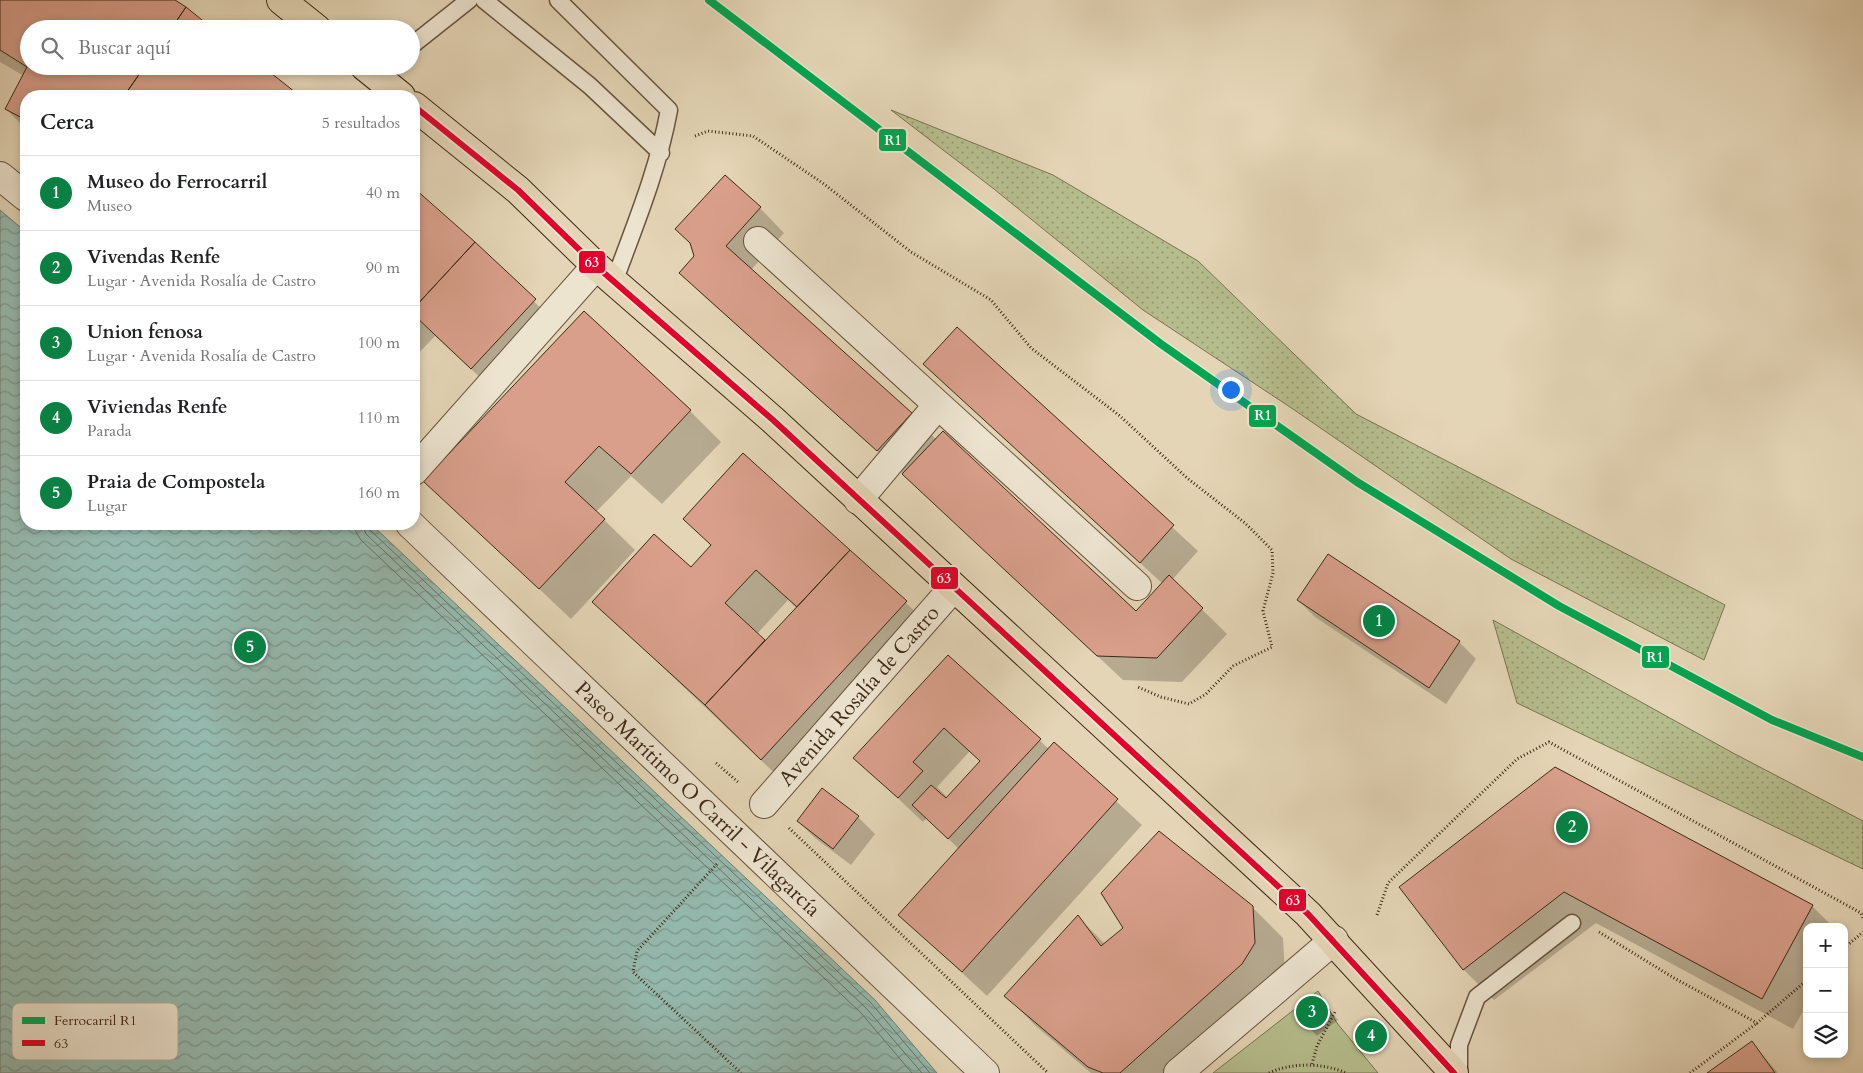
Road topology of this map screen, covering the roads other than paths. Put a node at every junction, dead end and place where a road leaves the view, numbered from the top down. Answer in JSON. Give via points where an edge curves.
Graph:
{"nodes":[{"id":1,"x":281,"y":0,"type":"edge"},
{"id":2,"x":469,"y":0,"type":"edge"},
{"id":3,"x":484,"y":0,"type":"edge"},
{"id":4,"x":558,"y":0,"type":"edge"},
{"id":5,"x":306,"y":20,"type":"edge"},
{"id":6,"x":420,"y":39,"type":"edge"},
{"id":7,"x":382,"y":75,"type":"edge"},
{"id":8,"x":396,"y":90,"type":"edge"},
{"id":9,"x":420,"y":111,"type":"edge"},
{"id":10,"x":661,"y":153,"type":"junction"},
{"id":11,"x":0,"y":176,"type":"edge"},
{"id":12,"x":20,"y":192,"type":"edge"},
{"id":13,"x":758,"y":241,"type":"dead end"},
{"id":14,"x":605,"y":274,"type":"junction"},
{"id":15,"x":937,"y":406,"type":"junction"},
{"id":16,"x":420,"y":465,"type":"edge"},
{"id":17,"x":858,"y":500,"type":"junction"},
{"id":18,"x":416,"y":530,"type":"edge"},
{"id":19,"x":1137,"y":586,"type":"dead end"},
{"id":20,"x":954,"y":588,"type":"junction"},
{"id":21,"x":764,"y":804,"type":"dead end"},
{"id":22,"x":1572,"y":923,"type":"dead end"},
{"id":23,"x":1334,"y":940,"type":"junction"},
{"id":24,"x":984,"y":1073,"type":"edge"},
{"id":25,"x":1178,"y":1073,"type":"edge"},
{"id":26,"x":1454,"y":1073,"type":"edge"},
{"id":27,"x":1459,"y":1073,"type":"edge"}],
"edges":[{"from":1,"to":5,"type":"main road"},
{"from":2,"to":6,"type":"lane"},
{"from":3,"to":10,"type":"lane","via":[[590,86]]},
{"from":4,"to":10,"type":"lane","via":[[669,110]]},
{"from":7,"to":8,"type":"main road"},
{"from":9,"to":14,"type":"main road","name":"Avenida Rosalía de Castro","via":[[518,190]]},
{"from":10,"to":14,"type":"lane"},
{"from":11,"to":12,"type":"street"},
{"from":13,"to":15,"type":"street"},
{"from":14,"to":16,"type":"street"},
{"from":14,"to":17,"type":"main road","name":"Avenida Rosalía de Castro","via":[[773,420]]},
{"from":15,"to":17,"type":"street"},
{"from":15,"to":19,"type":"street"},
{"from":17,"to":20,"type":"main road","name":"Avenida Rosalía de Castro"},
{"from":18,"to":24,"type":"street","name":"Paseo Marítimo O Carril - Vilagarcía"},
{"from":20,"to":21,"type":"street","name":"Avenida Rosalía de Castro"},
{"from":20,"to":23,"type":"main road","name":"Avenida Rosalía de Castro"},
{"from":22,"to":27,"type":"lane","via":[[1477,997],[1459,1046]]},
{"from":23,"to":25,"type":"street"},
{"from":23,"to":26,"type":"main road","name":"Avenida Rosalía de Castro"}]}
